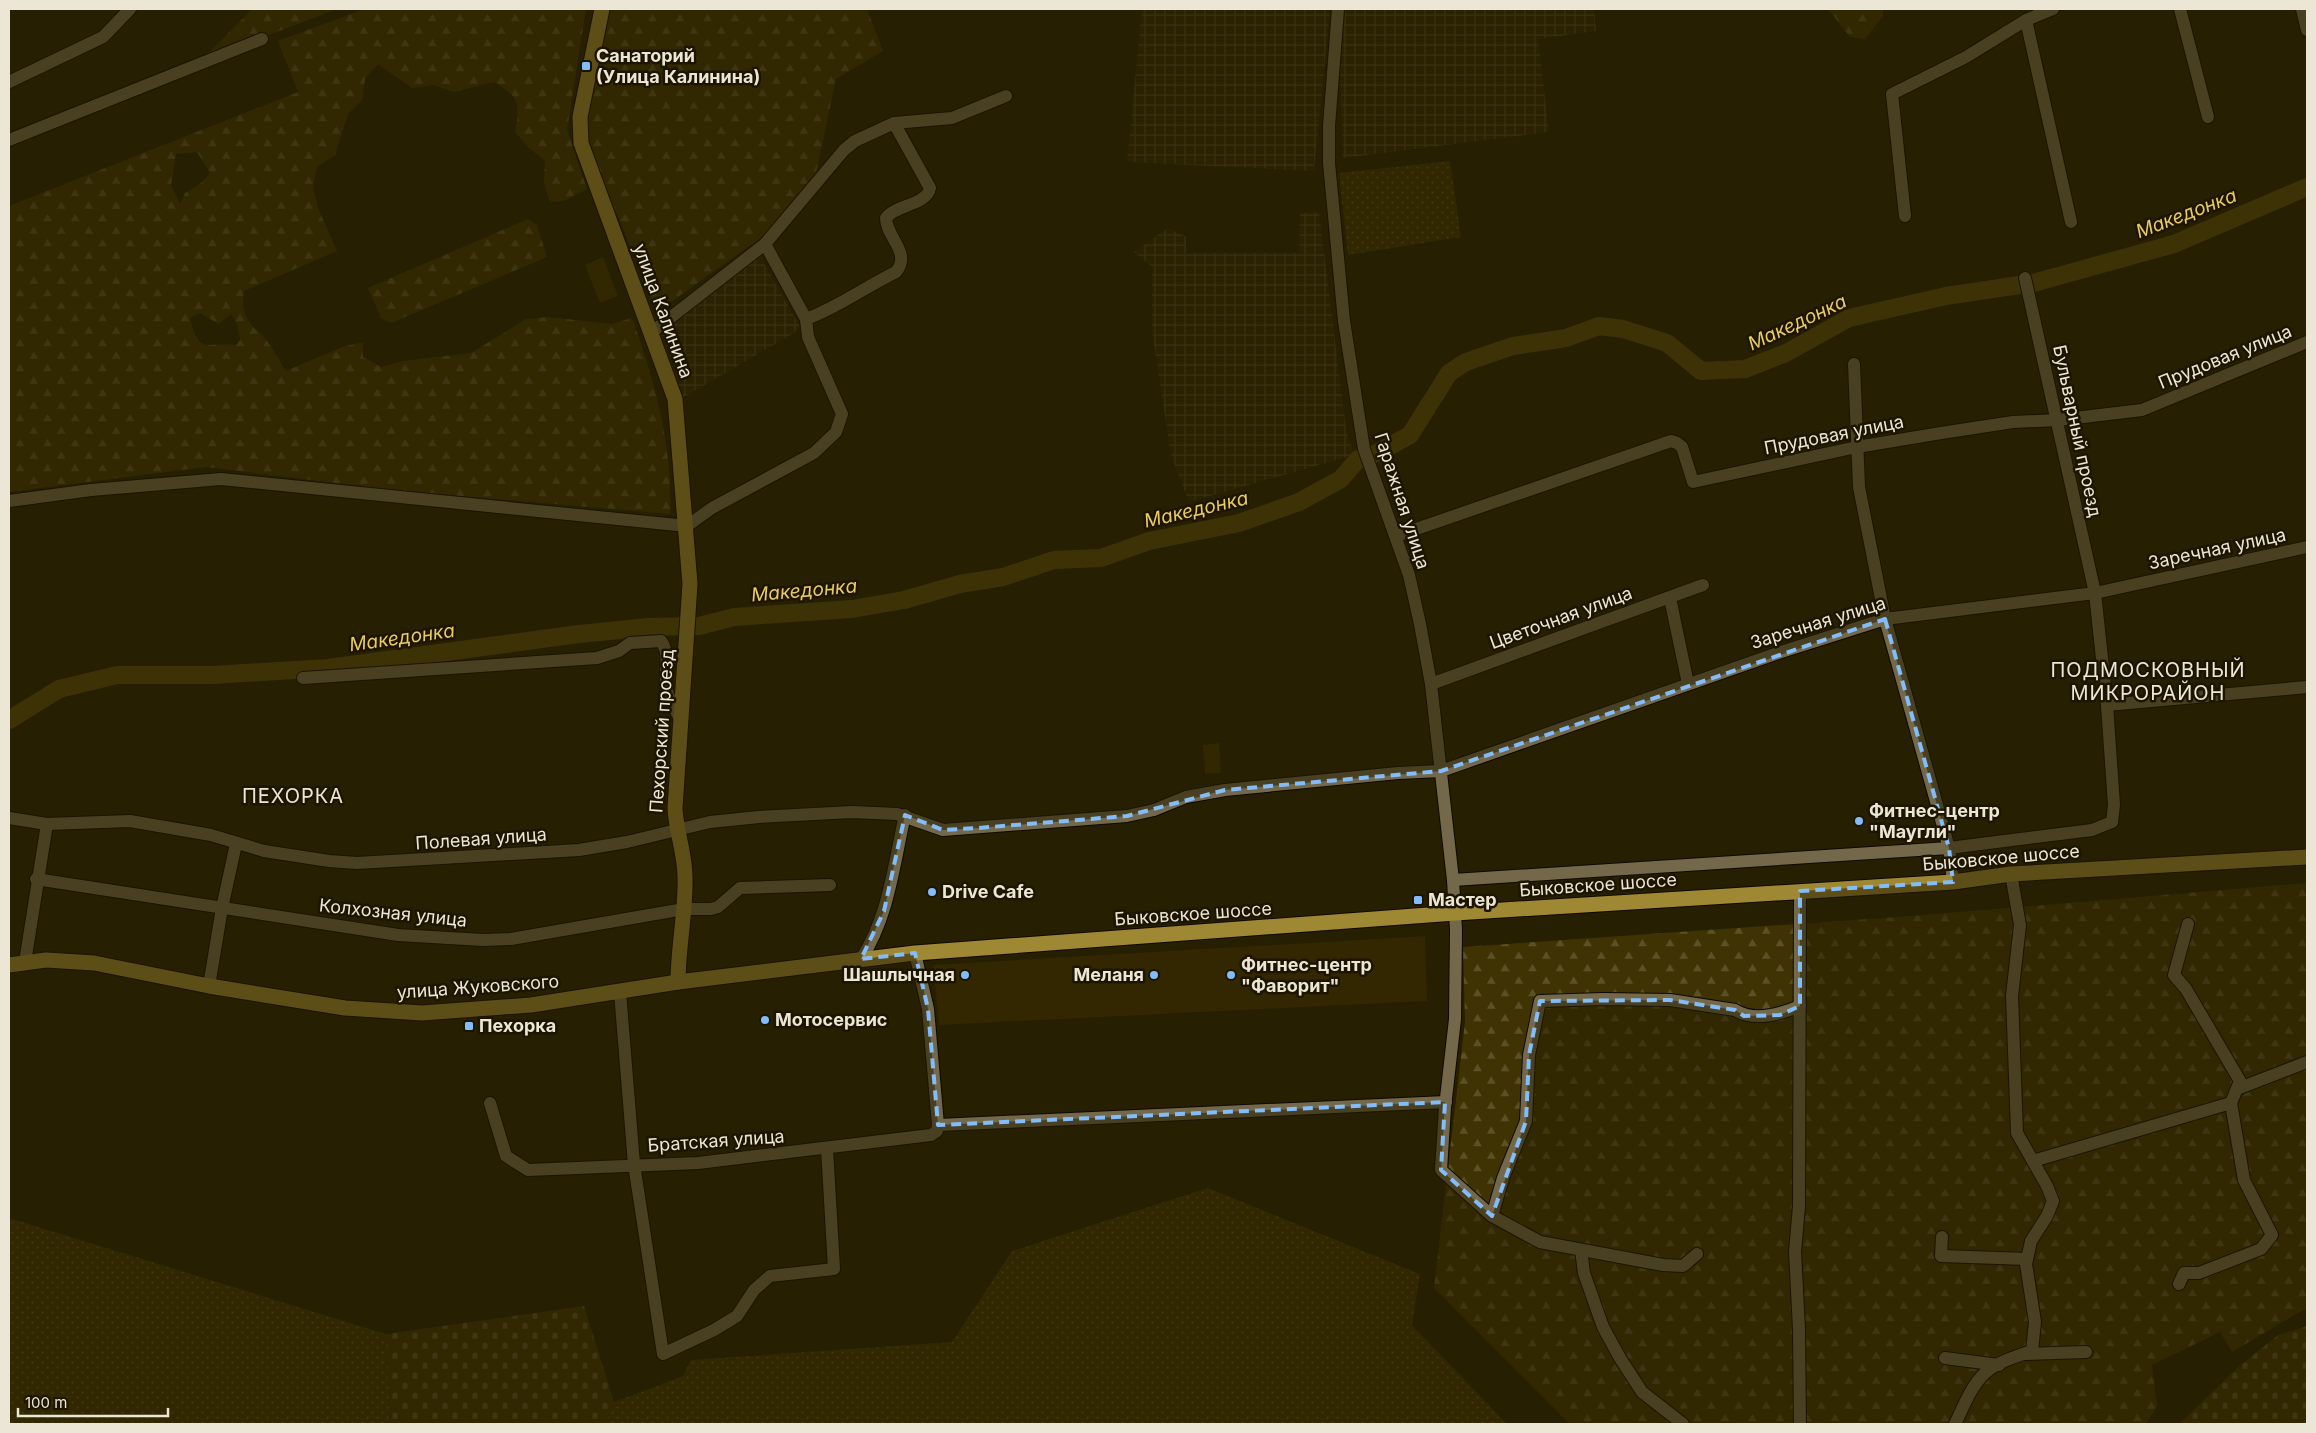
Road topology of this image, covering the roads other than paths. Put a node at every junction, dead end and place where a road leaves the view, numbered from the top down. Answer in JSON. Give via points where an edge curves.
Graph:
{"nodes":[{"id":1,"x":130,"y":9,"type":"edge"},
{"id":2,"x":602,"y":9,"type":"edge"},
{"id":3,"x":1338,"y":9,"type":"edge"},
{"id":4,"x":2053,"y":9,"type":"edge"},
{"id":5,"x":2180,"y":9,"type":"edge"},
{"id":6,"x":2302,"y":9,"type":"edge"},
{"id":7,"x":2026,"y":20,"type":"junction"},
{"id":8,"x":2307,"y":30,"type":"edge"},
{"id":9,"x":262,"y":39,"type":"dead end"},
{"id":10,"x":9,"y":82,"type":"edge"},
{"id":11,"x":1006,"y":96,"type":"dead end"},
{"id":12,"x":2208,"y":117,"type":"dead end"},
{"id":13,"x":894,"y":123,"type":"junction"},
{"id":14,"x":9,"y":140,"type":"edge"},
{"id":15,"x":1905,"y":216,"type":"dead end"},
{"id":16,"x":2070,"y":222,"type":"dead end"},
{"id":17,"x":765,"y":244,"type":"junction"},
{"id":18,"x":2025,"y":278,"type":"dead end"},
{"id":19,"x":806,"y":319,"type":"junction"},
{"id":20,"x":652,"y":332,"type":"junction"},
{"id":21,"x":2307,"y":342,"type":"edge"},
{"id":22,"x":1854,"y":364,"type":"dead end"},
{"id":23,"x":2058,"y":420,"type":"junction"},
{"id":24,"x":1856,"y":447,"type":"junction"},
{"id":25,"x":9,"y":501,"type":"edge"},
{"id":26,"x":687,"y":526,"type":"junction"},
{"id":27,"x":1396,"y":536,"type":"junction"},
{"id":28,"x":2307,"y":547,"type":"edge"},
{"id":29,"x":1704,"y":586,"type":"dead end"},
{"id":30,"x":2095,"y":593,"type":"junction"},
{"id":31,"x":1670,"y":598,"type":"junction"},
{"id":32,"x":1885,"y":618,"type":"junction"},
{"id":33,"x":688,"y":634,"type":"joint"},
{"id":34,"x":303,"y":678,"type":"dead end"},
{"id":35,"x":1431,"y":684,"type":"junction"},
{"id":36,"x":1688,"y":684,"type":"junction"},
{"id":37,"x":2307,"y":687,"type":"edge"},
{"id":38,"x":2107,"y":704,"type":"junction"},
{"id":39,"x":681,"y":720,"type":"junction"},
{"id":40,"x":1441,"y":771,"type":"junction"},
{"id":41,"x":905,"y":815,"type":"junction"},
{"id":42,"x":9,"y":818,"type":"edge"},
{"id":43,"x":47,"y":824,"type":"junction"},
{"id":44,"x":676,"y":829,"type":"junction"},
{"id":45,"x":236,"y":844,"type":"junction"},
{"id":46,"x":1949,"y":848,"type":"junction"},
{"id":47,"x":2307,"y":857,"type":"edge"},
{"id":48,"x":2011,"y":874,"type":"junction"},
{"id":49,"x":36,"y":879,"type":"junction"},
{"id":50,"x":1453,"y":880,"type":"junction"},
{"id":51,"x":1954,"y":882,"type":"junction"},
{"id":52,"x":830,"y":885,"type":"dead end"},
{"id":53,"x":1800,"y":890,"type":"junction"},
{"id":54,"x":222,"y":908,"type":"junction"},
{"id":55,"x":684,"y":910,"type":"junction"},
{"id":56,"x":1455,"y":913,"type":"junction"},
{"id":57,"x":2188,"y":924,"type":"dead end"},
{"id":58,"x":915,"y":953,"type":"junction"},
{"id":59,"x":860,"y":959,"type":"junction"},
{"id":60,"x":25,"y":962,"type":"junction"},
{"id":61,"x":9,"y":965,"type":"edge"},
{"id":62,"x":678,"y":982,"type":"junction"},
{"id":63,"x":209,"y":986,"type":"junction"},
{"id":64,"x":620,"y":992,"type":"junction"},
{"id":65,"x":1800,"y":1006,"type":"junction"},
{"id":66,"x":2307,"y":1062,"type":"edge"},
{"id":67,"x":2237,"y":1089,"type":"junction"},
{"id":68,"x":1446,"y":1102,"type":"junction"},
{"id":69,"x":490,"y":1103,"type":"dead end"},
{"id":70,"x":2231,"y":1104,"type":"junction"},
{"id":71,"x":935,"y":1130,"type":"junction"},
{"id":72,"x":827,"y":1148,"type":"junction"},
{"id":73,"x":2033,"y":1162,"type":"junction"},
{"id":74,"x":634,"y":1164,"type":"junction"},
{"id":75,"x":1492,"y":1216,"type":"junction"},
{"id":76,"x":1942,"y":1237,"type":"dead end"},
{"id":77,"x":1581,"y":1250,"type":"junction"},
{"id":78,"x":1697,"y":1254,"type":"dead end"},
{"id":79,"x":2027,"y":1259,"type":"junction"},
{"id":80,"x":2179,"y":1284,"type":"dead end"},
{"id":81,"x":2086,"y":1352,"type":"dead end"},
{"id":82,"x":2024,"y":1354,"type":"junction"},
{"id":83,"x":1946,"y":1358,"type":"dead end"},
{"id":84,"x":1999,"y":1365,"type":"junction"},
{"id":85,"x":1682,"y":1424,"type":"edge"},
{"id":86,"x":1800,"y":1424,"type":"edge"},
{"id":87,"x":1955,"y":1424,"type":"edge"}],
"edges":[{"from":1,"to":10,"type":"street","via":[[103,37]]},
{"from":2,"to":20,"type":"main road","name":"улица Калинина","via":[[580,117],[581,143]]},
{"from":3,"to":27,"type":"street","name":"Гаражная улица","via":[[1328,126],[1343,312],[1366,455]]},
{"from":4,"to":7,"type":"street"},
{"from":5,"to":12,"type":"street"},
{"from":6,"to":8,"type":"street"},
{"from":7,"to":15,"type":"street","via":[[1966,57],[1892,94]]},
{"from":7,"to":16,"type":"street"},
{"from":9,"to":14,"type":"street"},
{"from":11,"to":13,"type":"street","via":[[952,118]]},
{"from":13,"to":17,"type":"street","via":[[844,150]]},
{"from":13,"to":19,"type":"street","via":[[930,188],[926,196],[886,218],[900,253],[900,267],[822,314]]},
{"from":17,"to":19,"type":"street"},
{"from":17,"to":20,"type":"street"},
{"from":18,"to":23,"type":"street","name":"Бульварный проезд"},
{"from":19,"to":26,"type":"street","via":[[808,337],[842,414],[836,432],[814,453],[712,508]]},
{"from":20,"to":26,"type":"main road","name":"улица Калинина","via":[[675,399]]},
{"from":21,"to":23,"type":"street","name":"Прудовая улица","via":[[2142,410]]},
{"from":22,"to":24,"type":"street"},
{"from":23,"to":24,"type":"street","name":"Прудовая улица","via":[[2013,422]]},
{"from":23,"to":30,"type":"street","name":"Бульварный проезд"},
{"from":24,"to":27,"type":"street","name":"Прудовая улица","via":[[1693,482],[1682,447],[1671,441]]},
{"from":24,"to":32,"type":"street","via":[[1859,487]]},
{"from":25,"to":26,"type":"street","via":[[221,479]]},
{"from":26,"to":33,"type":"main road","name":"улица Калинина"},
{"from":27,"to":35,"type":"street","name":"Гаражная улица","via":[[1410,575]]},
{"from":28,"to":30,"type":"street","name":"Заречная улица"},
{"from":29,"to":31,"type":"street","name":"Цветочная улица"},
{"from":30,"to":32,"type":"street","name":"Заречная улица"},
{"from":30,"to":38,"type":"street","name":"Бульварный проезд"},
{"from":31,"to":35,"type":"street","name":"Цветочная улица"},
{"from":31,"to":36,"type":"street"},
{"from":32,"to":36,"type":"street","name":"Заречная улица"},
{"from":32,"to":46,"type":"street"},
{"from":33,"to":39,"type":"main road","name":"Пехорский проезд"},
{"from":34,"to":39,"type":"street","via":[[597,658],[619,652],[630,643],[661,641],[667,672],[666,686]]},
{"from":35,"to":40,"type":"street","name":"Гаражная улица"},
{"from":36,"to":40,"type":"street","name":"Заречная улица"},
{"from":37,"to":38,"type":"street"},
{"from":38,"to":46,"type":"street","name":"Бульварный проезд","via":[[2114,805],[2112,822],[2092,830]]},
{"from":39,"to":44,"type":"main road","name":"Пехорский проезд"},
{"from":40,"to":41,"type":"street","name":"Заречная улица","via":[[1225,790],[1127,816],[943,830]]},
{"from":40,"to":50,"type":"street","name":"Гаражная улица"},
{"from":41,"to":44,"type":"street","name":"Полевая улица","via":[[852,812],[759,817]]},
{"from":41,"to":59,"type":"street","via":[[884,911],[871,944]]},
{"from":42,"to":43,"type":"street","name":"Полевая улица"},
{"from":43,"to":45,"type":"street","name":"Полевая улица","via":[[130,821],[211,835]]},
{"from":43,"to":49,"type":"street"},
{"from":44,"to":45,"type":"street","name":"Полевая улица","via":[[579,850],[478,854],[410,861],[329,861],[264,852]]},
{"from":44,"to":55,"type":"main road","name":"Пехорский проезд","via":[[684,859]]},
{"from":45,"to":54,"type":"street"},
{"from":46,"to":50,"type":"street"},
{"from":46,"to":51,"type":"street"},
{"from":47,"to":48,"type":"main road","name":"Быковское шоссе"},
{"from":48,"to":51,"type":"main road","name":"Быковское шоссе"},
{"from":48,"to":73,"type":"street","via":[[2020,925],[2012,996],[2017,1133]]},
{"from":49,"to":54,"type":"street","name":"Колхозная улица"},
{"from":49,"to":60,"type":"street"},
{"from":50,"to":56,"type":"street","name":"Гаражная улица"},
{"from":51,"to":53,"type":"main road","name":"Быковское шоссе"},
{"from":52,"to":55,"type":"street","name":"Колхозная улица","via":[[740,888],[718,907]]},
{"from":53,"to":56,"type":"main road","name":"Быковское шоссе"},
{"from":53,"to":65,"type":"street"},
{"from":54,"to":55,"type":"street","name":"Колхозная улица","via":[[398,935],[483,940],[511,939]]},
{"from":54,"to":63,"type":"street"},
{"from":55,"to":62,"type":"main road","name":"Пехорский проезд"},
{"from":56,"to":58,"type":"main road","name":"Быковское шоссе"},
{"from":56,"to":68,"type":"street","name":"Гаражная улица","via":[[1455,1019]]},
{"from":57,"to":67,"type":"street","via":[[2174,975],[2186,989],[2240,1081]]},
{"from":58,"to":59,"type":"main road","name":"Быковское шоссе"},
{"from":58,"to":71,"type":"street","via":[[928,1009]]},
{"from":59,"to":62,"type":"main road","name":"улица Жуковского"},
{"from":60,"to":61,"type":"main road","name":"улица Жуковского"},
{"from":60,"to":63,"type":"main road","name":"улица Жуковского","via":[[94,963]]},
{"from":62,"to":64,"type":"main road","name":"улица Жуковского"},
{"from":63,"to":64,"type":"main road","name":"улица Жуковского","via":[[345,1008],[422,1013],[531,1005]]},
{"from":64,"to":74,"type":"street"},
{"from":65,"to":75,"type":"street","via":[[1780,1015],[1744,1016],[1735,1010],[1670,1000],[1540,1001],[1529,1054],[1526,1121]]},
{"from":65,"to":86,"type":"street","via":[[1799,1206],[1795,1252]]},
{"from":66,"to":67,"type":"street"},
{"from":67,"to":70,"type":"street"},
{"from":68,"to":71,"type":"street","name":"Братская улица"},
{"from":68,"to":75,"type":"street","name":"Гаражная улица","via":[[1441,1170]]},
{"from":69,"to":74,"type":"street","via":[[506,1156],[528,1170]]},
{"from":70,"to":73,"type":"street"},
{"from":70,"to":80,"type":"street","via":[[2244,1180],[2272,1235],[2262,1249],[2199,1273],[2184,1273]]},
{"from":71,"to":72,"type":"street","name":"Братская улица"},
{"from":72,"to":74,"type":"street","name":"Братская улица","via":[[698,1163]]},
{"from":72,"to":74,"type":"street","name":"Братская улица","via":[[834,1269],[770,1276],[754,1290],[737,1316],[663,1354]]},
{"from":73,"to":79,"type":"street","via":[[2052,1201],[2048,1216],[2031,1241]]},
{"from":75,"to":77,"type":"street","via":[[1540,1242]]},
{"from":76,"to":79,"type":"street","via":[[1941,1256]]},
{"from":77,"to":78,"type":"street","via":[[1683,1266]]},
{"from":77,"to":85,"type":"street","via":[[1584,1273],[1603,1328],[1620,1358],[1642,1392]]},
{"from":79,"to":82,"type":"street","via":[[2035,1322],[2032,1351]]},
{"from":81,"to":82,"type":"street"},
{"from":82,"to":84,"type":"street"},
{"from":83,"to":84,"type":"street"},
{"from":84,"to":87,"type":"street","via":[[1985,1372]]}]}
